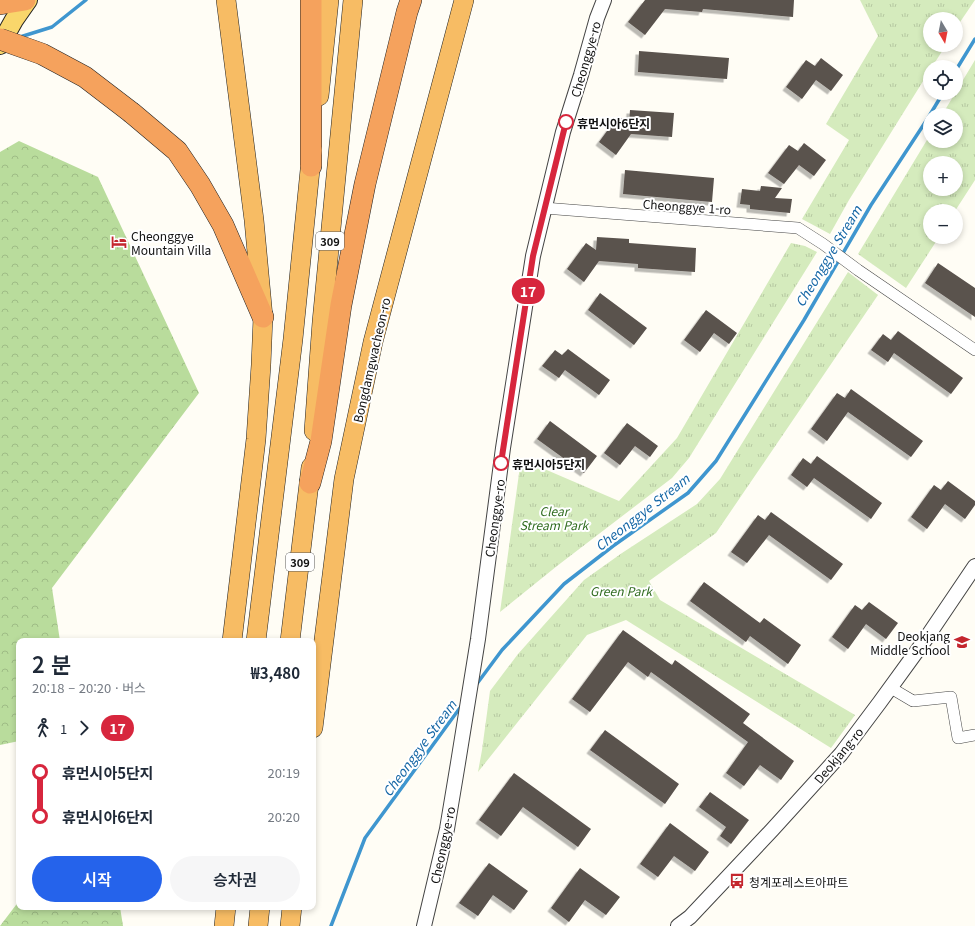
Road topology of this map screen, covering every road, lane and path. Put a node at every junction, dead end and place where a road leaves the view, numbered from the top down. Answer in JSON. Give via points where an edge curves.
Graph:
{"nodes":[{"id":1,"x":26,"y":0,"type":"edge"},
{"id":2,"x":226,"y":0,"type":"edge"},
{"id":3,"x":311,"y":0,"type":"edge"},
{"id":4,"x":329,"y":0,"type":"edge"},
{"id":5,"x":353,"y":0,"type":"edge"},
{"id":6,"x":464,"y":0,"type":"edge"},
{"id":7,"x":604,"y":0,"type":"edge"},
{"id":8,"x":0,"y":4,"type":"edge"},
{"id":9,"x":409,"y":4,"type":"edge"},
{"id":10,"x":5,"y":34,"type":"edge"},
{"id":11,"x":0,"y":45,"type":"edge"},
{"id":12,"x":311,"y":166,"type":"junction"},
{"id":13,"x":544,"y":208,"type":"junction"},
{"id":14,"x":263,"y":317,"type":"junction"},
{"id":15,"x":975,"y":350,"type":"edge"},
{"id":16,"x":310,"y":483,"type":"junction"},
{"id":17,"x":975,"y":566,"type":"edge"},
{"id":18,"x":232,"y":638,"type":"edge"},
{"id":19,"x":256,"y":638,"type":"edge"},
{"id":20,"x":290,"y":638,"type":"edge"},
{"id":21,"x":891,"y":688,"type":"junction"},
{"id":22,"x":316,"y":704,"type":"edge"},
{"id":23,"x":975,"y":735,"type":"edge"},
{"id":24,"x":226,"y":910,"type":"edge"},
{"id":25,"x":260,"y":910,"type":"edge"},
{"id":26,"x":292,"y":910,"type":"edge"},
{"id":27,"x":224,"y":926,"type":"edge"},
{"id":28,"x":258,"y":926,"type":"edge"},
{"id":29,"x":290,"y":926,"type":"edge"},
{"id":30,"x":424,"y":926,"type":"edge"},
{"id":31,"x":678,"y":926,"type":"edge"}],
"edges":[{"from":1,"to":8,"type":"highway"},
{"from":1,"to":10,"type":"main road"},
{"from":2,"to":14,"type":"highway","via":[[254,220]]},
{"from":3,"to":12,"type":"highway"},
{"from":4,"to":12,"type":"highway","number":"309"},
{"from":5,"to":16,"type":"highway","number":"309","via":[[323,314]]},
{"from":6,"to":22,"type":"highway","name":"Bongdamgwacheon-ro","via":[[373,342],[344,479]]},
{"from":7,"to":13,"type":"street","name":"Cheonggye-ro","via":[[596,18],[563,132]]},
{"from":9,"to":16,"type":"highway","via":[[365,184],[341,305],[320,441]]},
{"from":10,"to":11,"type":"main road"},
{"from":10,"to":14,"type":"highway","bridge":true,"via":[[85,77],[176,151],[200,185],[223,225]]},
{"from":12,"to":19,"type":"highway","number":"309"},
{"from":13,"to":15,"type":"street","name":"Cheonggye 1-ro","via":[[798,228]]},
{"from":13,"to":30,"type":"street","name":"Cheonggye-ro","via":[[533,256],[503,448],[478,639],[447,829]]},
{"from":14,"to":18,"type":"highway","via":[[256,439]]},
{"from":16,"to":20,"type":"highway","number":"309"},
{"from":17,"to":21,"type":"street","name":"Deokjang-ro"},
{"from":21,"to":23,"type":"street","via":[[913,701],[951,698],[958,738]]},
{"from":21,"to":31,"type":"street","name":"Deokjang-ro","via":[[841,754],[690,917]]},
{"from":24,"to":27,"type":"highway"},
{"from":25,"to":28,"type":"highway"},
{"from":26,"to":29,"type":"highway"}]}
